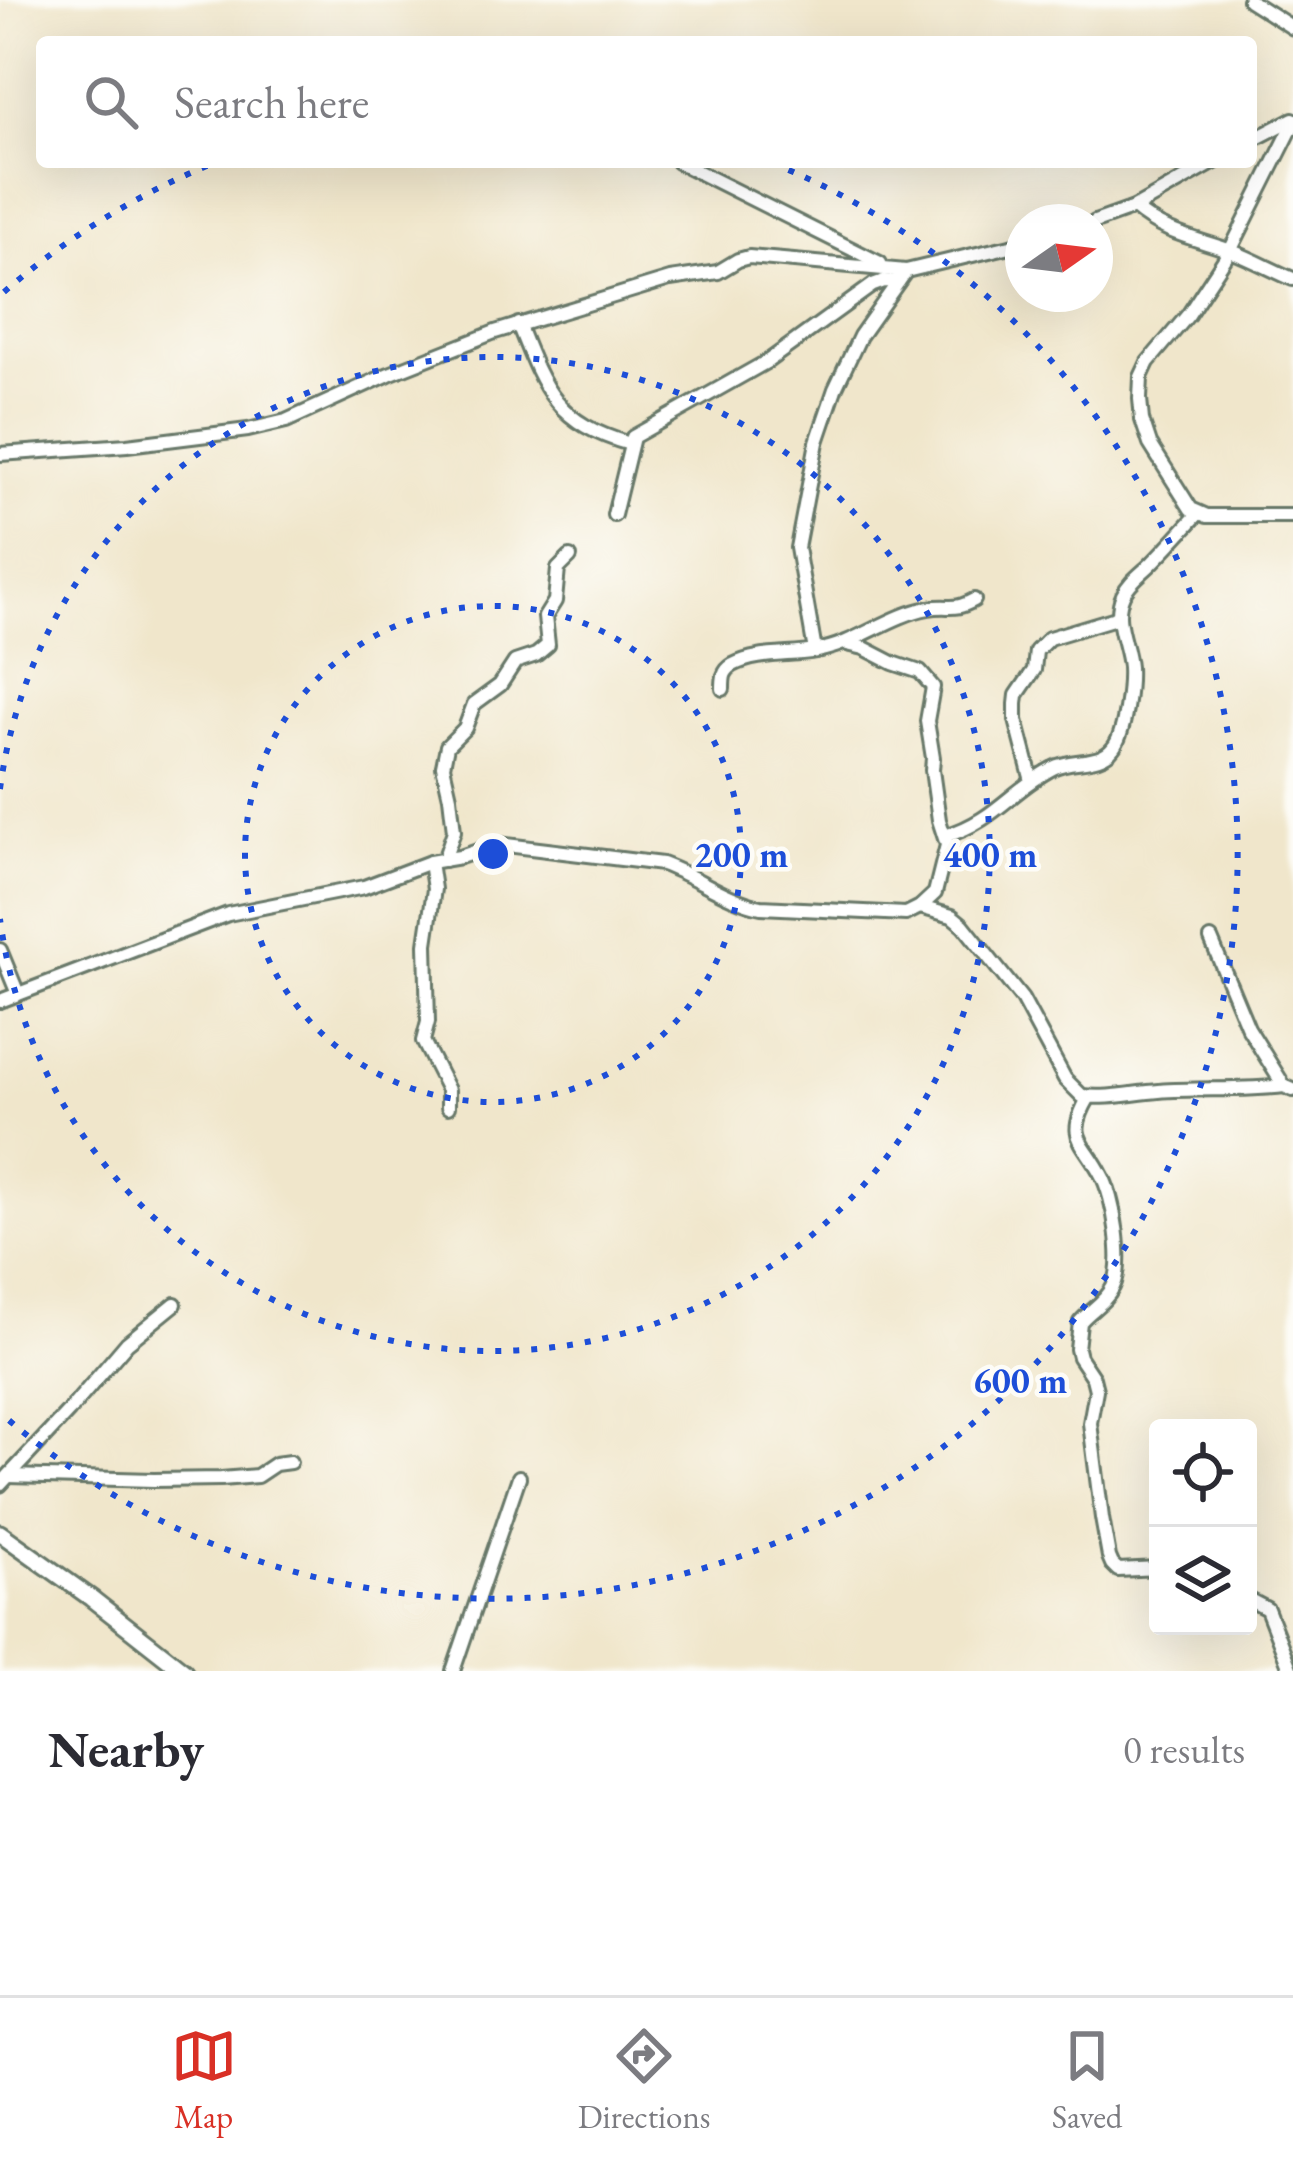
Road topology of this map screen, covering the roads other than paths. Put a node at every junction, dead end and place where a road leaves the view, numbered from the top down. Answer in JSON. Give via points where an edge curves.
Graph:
{"nodes":[{"id":1,"x":1249,"y":0,"type":"edge"},
{"id":2,"x":1293,"y":28,"type":"edge"},
{"id":3,"x":1293,"y":122,"type":"edge"},
{"id":4,"x":1257,"y":138,"type":"edge"},
{"id":5,"x":690,"y":168,"type":"edge"},
{"id":6,"x":1204,"y":168,"type":"edge"},
{"id":7,"x":1134,"y":208,"type":"junction"},
{"id":8,"x":1113,"y":216,"type":"edge"},
{"id":9,"x":1005,"y":247,"type":"edge"},
{"id":10,"x":1230,"y":251,"type":"junction"},
{"id":11,"x":898,"y":274,"type":"junction"},
{"id":12,"x":1293,"y":279,"type":"edge"},
{"id":13,"x":518,"y":324,"type":"junction"},
{"id":14,"x":630,"y":444,"type":"junction"},
{"id":15,"x":0,"y":454,"type":"edge"},
{"id":16,"x":1198,"y":514,"type":"junction"},
{"id":17,"x":614,"y":515,"type":"dead end"},
{"id":18,"x":1293,"y":516,"type":"edge"},
{"id":19,"x":570,"y":557,"type":"dead end"},
{"id":20,"x":974,"y":600,"type":"dead end"},
{"id":21,"x":1119,"y":617,"type":"junction"},
{"id":22,"x":847,"y":644,"type":"junction"},
{"id":23,"x":815,"y":651,"type":"junction"},
{"id":24,"x":723,"y":689,"type":"dead end"},
{"id":25,"x":1032,"y":781,"type":"junction"},
{"id":26,"x":945,"y":836,"type":"junction"},
{"id":27,"x":437,"y":861,"type":"junction"},
{"id":28,"x":920,"y":907,"type":"junction"},
{"id":29,"x":1211,"y":939,"type":"dead end"},
{"id":30,"x":0,"y":950,"type":"edge"},
{"id":31,"x":18,"y":994,"type":"junction"},
{"id":32,"x":0,"y":1001,"type":"edge"},
{"id":33,"x":1288,"y":1088,"type":"edge"},
{"id":34,"x":1089,"y":1096,"type":"junction"},
{"id":35,"x":448,"y":1107,"type":"dead end"},
{"id":36,"x":175,"y":1304,"type":"dead end"},
{"id":37,"x":290,"y":1462,"type":"dead end"},
{"id":38,"x":519,"y":1478,"type":"dead end"},
{"id":39,"x":5,"y":1481,"type":"edge"},
{"id":40,"x":0,"y":1533,"type":"edge"},
{"id":41,"x":1149,"y":1568,"type":"edge"},
{"id":42,"x":1257,"y":1604,"type":"edge"},
{"id":43,"x":184,"y":1671,"type":"edge"},
{"id":44,"x":453,"y":1671,"type":"edge"},
{"id":45,"x":1291,"y":1671,"type":"edge"}],
"edges":[{"from":1,"to":2,"type":"street"},
{"from":3,"to":4,"type":"street"},
{"from":3,"to":10,"type":"street"},
{"from":5,"to":11,"type":"street"},
{"from":6,"to":7,"type":"street"},
{"from":7,"to":8,"type":"street"},
{"from":7,"to":10,"type":"street","via":[[1179,236]]},
{"from":9,"to":11,"type":"street"},
{"from":10,"to":12,"type":"street"},
{"from":10,"to":16,"type":"street","via":[[1141,377],[1150,444]]},
{"from":11,"to":13,"type":"street","via":[[748,257],[718,272]]},
{"from":11,"to":14,"type":"street"},
{"from":11,"to":23,"type":"street","via":[[860,336],[817,442],[797,548]]},
{"from":13,"to":14,"type":"street","via":[[562,410]]},
{"from":13,"to":15,"type":"street","via":[[286,421]]},
{"from":14,"to":17,"type":"street"},
{"from":16,"to":18,"type":"street"},
{"from":16,"to":21,"type":"street","via":[[1133,581]]},
{"from":19,"to":27,"type":"street","via":[[558,569],[545,617],[548,645],[514,662],[447,746],[442,766],[454,831]]},
{"from":20,"to":22,"type":"street","via":[[907,615]]},
{"from":21,"to":25,"type":"street","via":[[1129,667],[1114,748]]},
{"from":21,"to":25,"type":"street","via":[[1049,638],[1036,651],[1016,704]]},
{"from":22,"to":23,"type":"street"},
{"from":22,"to":26,"type":"street","via":[[920,671],[933,687],[927,722]]},
{"from":23,"to":24,"type":"street","via":[[736,664]]},
{"from":25,"to":26,"type":"street","via":[[986,819]]},
{"from":26,"to":28,"type":"street","via":[[939,885]]},
{"from":27,"to":28,"type":"street","via":[[498,844],[662,864],[761,908],[906,914]]},
{"from":27,"to":31,"type":"street","via":[[364,886],[228,914]]},
{"from":27,"to":35,"type":"street","via":[[423,1041],[448,1090]]},
{"from":28,"to":34,"type":"street","via":[[963,925],[1022,999],[1065,1078]]},
{"from":29,"to":33,"type":"street","via":[[1248,1028]]},
{"from":30,"to":31,"type":"street"},
{"from":31,"to":32,"type":"street"},
{"from":33,"to":34,"type":"street"},
{"from":34,"to":41,"type":"street","via":[[1078,1134],[1104,1180],[1118,1259],[1113,1287],[1081,1322],[1077,1349],[1096,1390],[1090,1423],[1109,1557],[1118,1570]]},
{"from":36,"to":39,"type":"street","via":[[127,1343]]},
{"from":37,"to":39,"type":"street","via":[[221,1479]]},
{"from":38,"to":44,"type":"street"},
{"from":40,"to":43,"type":"main road"},
{"from":42,"to":45,"type":"street","via":[[1267,1609]]}]}
